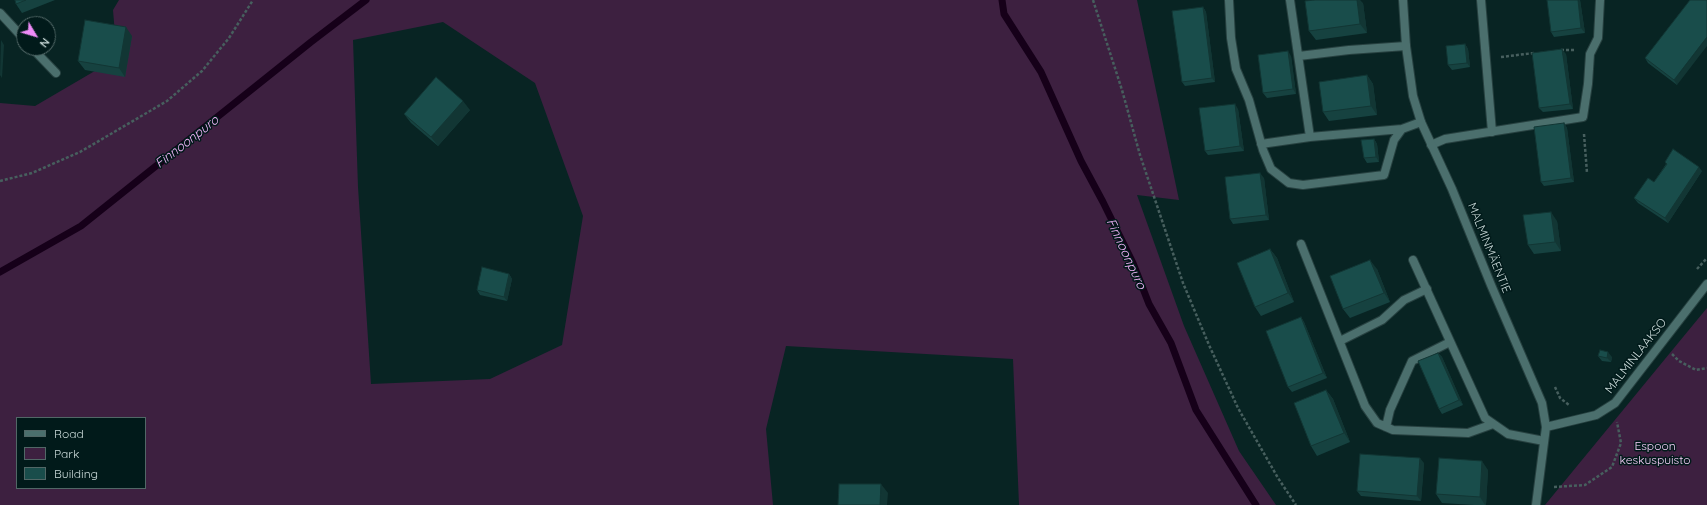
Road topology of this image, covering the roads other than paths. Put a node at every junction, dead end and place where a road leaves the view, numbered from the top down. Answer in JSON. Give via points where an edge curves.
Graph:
{"nodes":[{"id":1,"x":1229,"y":0,"type":"edge"},
{"id":2,"x":1290,"y":0,"type":"edge"},
{"id":3,"x":1403,"y":0,"type":"edge"},
{"id":4,"x":1481,"y":0,"type":"edge"},
{"id":5,"x":1600,"y":0,"type":"edge"},
{"id":6,"x":0,"y":13,"type":"edge"},
{"id":7,"x":16,"y":30,"type":"edge"},
{"id":8,"x":1406,"y":46,"type":"junction"},
{"id":9,"x":39,"y":56,"type":"edge"},
{"id":10,"x":1299,"y":56,"type":"junction"},
{"id":11,"x":56,"y":74,"type":"dead end"},
{"id":12,"x":1421,"y":122,"type":"junction"},
{"id":13,"x":1402,"y":129,"type":"junction"},
{"id":14,"x":1492,"y":132,"type":"junction"},
{"id":15,"x":1310,"y":137,"type":"junction"},
{"id":16,"x":1261,"y":144,"type":"junction"},
{"id":17,"x":1431,"y":145,"type":"junction"},
{"id":18,"x":1301,"y":244,"type":"dead end"},
{"id":19,"x":1414,"y":260,"type":"dead end"},
{"id":20,"x":1707,"y":284,"type":"edge"},
{"id":21,"x":1427,"y":289,"type":"junction"},
{"id":22,"x":1340,"y":341,"type":"junction"},
{"id":23,"x":1450,"y":342,"type":"junction"},
{"id":24,"x":1493,"y":424,"type":"junction"},
{"id":25,"x":1386,"y":427,"type":"junction"},
{"id":26,"x":1546,"y":427,"type":"junction"},
{"id":27,"x":1544,"y":441,"type":"junction"},
{"id":28,"x":1536,"y":505,"type":"edge"}],
"edges":[{"from":1,"to":16,"type":"street","via":[[1236,69],[1249,100]]},
{"from":2,"to":10,"type":"street"},
{"from":3,"to":8,"type":"street","name":"MALMINMÄENTIE"},
{"from":4,"to":14,"type":"street"},
{"from":5,"to":14,"type":"street","via":[[1598,38],[1590,54],[1583,117]]},
{"from":6,"to":7,"type":"street"},
{"from":8,"to":10,"type":"street"},
{"from":8,"to":12,"type":"street","name":"MALMINMÄENTIE","via":[[1413,96]]},
{"from":9,"to":11,"type":"street"},
{"from":10,"to":15,"type":"street"},
{"from":12,"to":13,"type":"street"},
{"from":12,"to":17,"type":"street","name":"MALMINMÄENTIE"},
{"from":13,"to":15,"type":"street"},
{"from":13,"to":16,"type":"street","via":[[1394,140],[1384,175],[1303,185],[1289,183],[1271,169]]},
{"from":14,"to":17,"type":"street","via":[[1445,139]]},
{"from":15,"to":16,"type":"street"},
{"from":17,"to":26,"type":"street","name":"MALMINMÄENTIE","via":[[1542,403]]},
{"from":18,"to":22,"type":"street"},
{"from":19,"to":21,"type":"street"},
{"from":20,"to":26,"type":"street","name":"MALMINLAAKSO","via":[[1615,403],[1596,415]]},
{"from":21,"to":22,"type":"street","via":[[1404,300],[1382,320]]},
{"from":21,"to":23,"type":"street"},
{"from":22,"to":25,"type":"street","via":[[1365,406],[1377,423]]},
{"from":23,"to":24,"type":"street","via":[[1485,418]]},
{"from":23,"to":25,"type":"street","via":[[1412,361],[1390,410]]},
{"from":24,"to":25,"type":"street","via":[[1468,433],[1393,430]]},
{"from":24,"to":27,"type":"street","via":[[1508,434]]},
{"from":26,"to":27,"type":"street","name":"MALMINMÄENTIE"},
{"from":27,"to":28,"type":"street","name":"MALMINMÄENTIE"}]}
